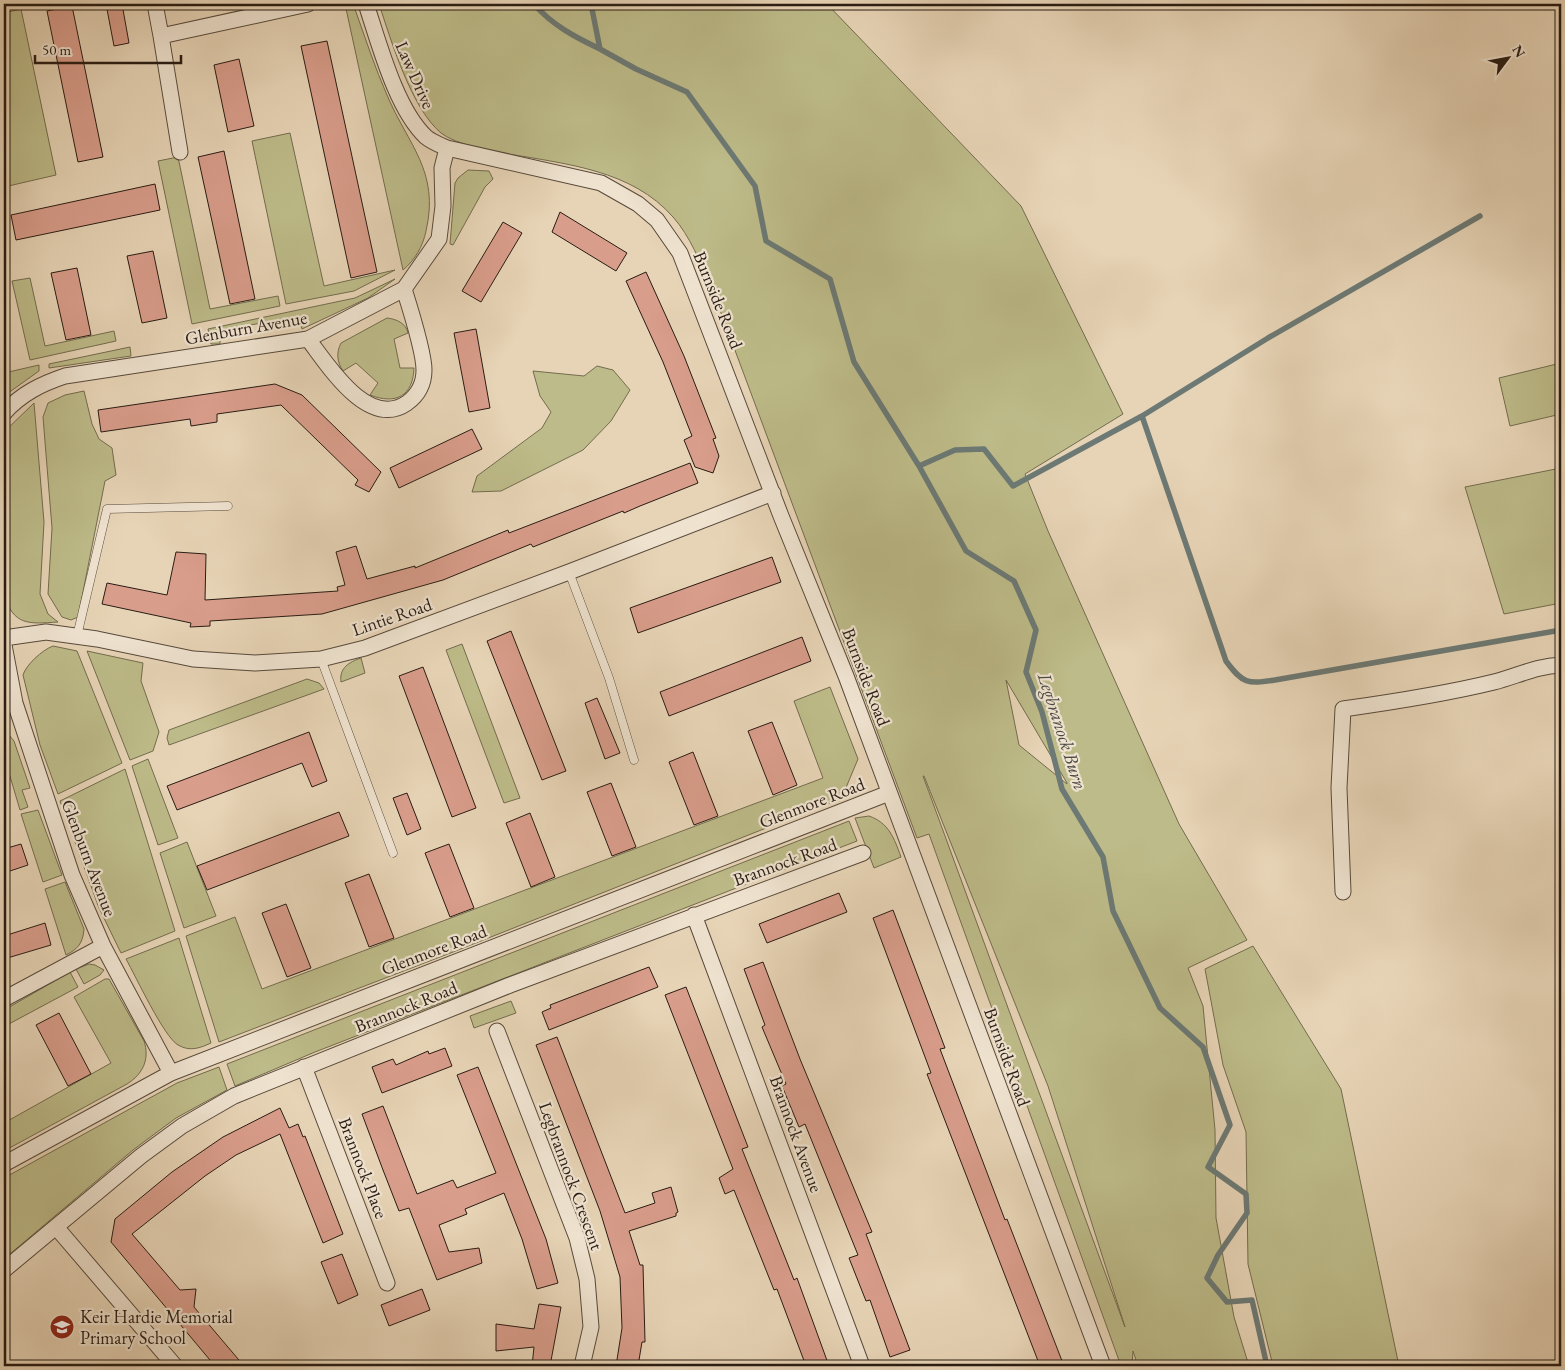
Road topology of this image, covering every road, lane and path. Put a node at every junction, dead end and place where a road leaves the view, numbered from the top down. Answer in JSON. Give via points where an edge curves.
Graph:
{"nodes":[{"id":1,"x":155,"y":4,"type":"edge"},
{"id":2,"x":308,"y":4,"type":"edge"},
{"id":3,"x":366,"y":4,"type":"edge"},
{"id":4,"x":161,"y":36,"type":"junction"},
{"id":5,"x":446,"y":148,"type":"junction"},
{"id":6,"x":180,"y":152,"type":"dead end"},
{"id":7,"x":404,"y":289,"type":"junction"},
{"id":8,"x":308,"y":339,"type":"junction"},
{"id":9,"x":4,"y":413,"type":"edge"},
{"id":10,"x":773,"y":493,"type":"junction"},
{"id":11,"x":228,"y":506,"type":"dead end"},
{"id":12,"x":570,"y":572,"type":"junction"},
{"id":13,"x":77,"y":636,"type":"junction"},
{"id":14,"x":4,"y":638,"type":"edge"},
{"id":15,"x":4,"y":644,"type":"edge"},
{"id":16,"x":321,"y":659,"type":"junction"},
{"id":17,"x":1561,"y":665,"type":"edge"},
{"id":18,"x":10,"y":705,"type":"edge"},
{"id":19,"x":634,"y":760,"type":"dead end"},
{"id":20,"x":888,"y":793,"type":"junction"},
{"id":21,"x":393,"y":853,"type":"dead end"},
{"id":22,"x":864,"y":853,"type":"dead end"},
{"id":23,"x":1343,"y":892,"type":"dead end"},
{"id":24,"x":694,"y":915,"type":"junction"},
{"id":25,"x":102,"y":946,"type":"junction"},
{"id":26,"x":4,"y":1000,"type":"edge"},
{"id":27,"x":497,"y":1031,"type":"dead end"},
{"id":28,"x":304,"y":1068,"type":"junction"},
{"id":29,"x":171,"y":1073,"type":"junction"},
{"id":30,"x":4,"y":1164,"type":"edge"},
{"id":31,"x":56,"y":1227,"type":"junction"},
{"id":32,"x":4,"y":1270,"type":"edge"},
{"id":33,"x":387,"y":1283,"type":"dead end"},
{"id":34,"x":175,"y":1366,"type":"edge"},
{"id":35,"x":582,"y":1366,"type":"edge"},
{"id":36,"x":862,"y":1366,"type":"edge"},
{"id":37,"x":1103,"y":1366,"type":"edge"}],
"edges":[{"from":1,"to":4,"type":"street"},
{"from":2,"to":4,"type":"street"},
{"from":3,"to":5,"type":"street","name":"Law Drive","via":[[392,79],[414,120],[427,138]]},
{"from":4,"to":6,"type":"street"},
{"from":5,"to":7,"type":"street","name":"Glenburn Avenue","via":[[439,239]]},
{"from":5,"to":10,"type":"street","name":"Burnside Road","via":[[601,183],[638,204],[657,220],[680,253]]},
{"from":7,"to":8,"type":"street","name":"Glenburn Avenue"},
{"from":7,"to":8,"type":"street","via":[[424,369],[423,384],[405,404],[392,409],[366,404],[336,376]]},
{"from":8,"to":9,"type":"street","name":"Glenburn Avenue","via":[[65,376],[38,385]]},
{"from":10,"to":12,"type":"street","name":"Lintie Road"},
{"from":10,"to":20,"type":"street","name":"Burnside Road","via":[[846,676]]},
{"from":11,"to":13,"type":"lane","via":[[107,509]]},
{"from":12,"to":16,"type":"street","name":"Lintie Road","via":[[365,648]]},
{"from":12,"to":19,"type":"lane","via":[[609,678]]},
{"from":13,"to":14,"type":"street","name":"Lintie Road","via":[[46,632]]},
{"from":13,"to":16,"type":"street","name":"Lintie Road","via":[[193,659],[255,663]]},
{"from":15,"to":18,"type":"street","name":"Glenburn Avenue"},
{"from":16,"to":21,"type":"lane"},
{"from":17,"to":23,"type":"street","via":[[1544,666],[1495,682],[1342,709],[1339,788]]},
{"from":18,"to":25,"type":"street","name":"Glenburn Avenue","via":[[72,875]]},
{"from":20,"to":29,"type":"street","name":"Glenmore Road"},
{"from":20,"to":37,"type":"street","name":"Burnside Road"},
{"from":22,"to":24,"type":"street","name":"Brannock Road"},
{"from":24,"to":28,"type":"street","name":"Brannock Road"},
{"from":24,"to":36,"type":"street","name":"Brannock Avenue"},
{"from":25,"to":26,"type":"street"},
{"from":25,"to":29,"type":"street","name":"Glenburn Avenue"},
{"from":27,"to":35,"type":"street","name":"Legbrannock Crescent","via":[[577,1238],[587,1279],[591,1327]]},
{"from":28,"to":31,"type":"street","name":"Brannock Road","via":[[234,1096],[182,1126]]},
{"from":28,"to":33,"type":"street","name":"Brannock Place"},
{"from":29,"to":30,"type":"street","name":"Glenmore Road"},
{"from":31,"to":32,"type":"street","name":"Brannock Road"},
{"from":31,"to":34,"type":"street"}]}
